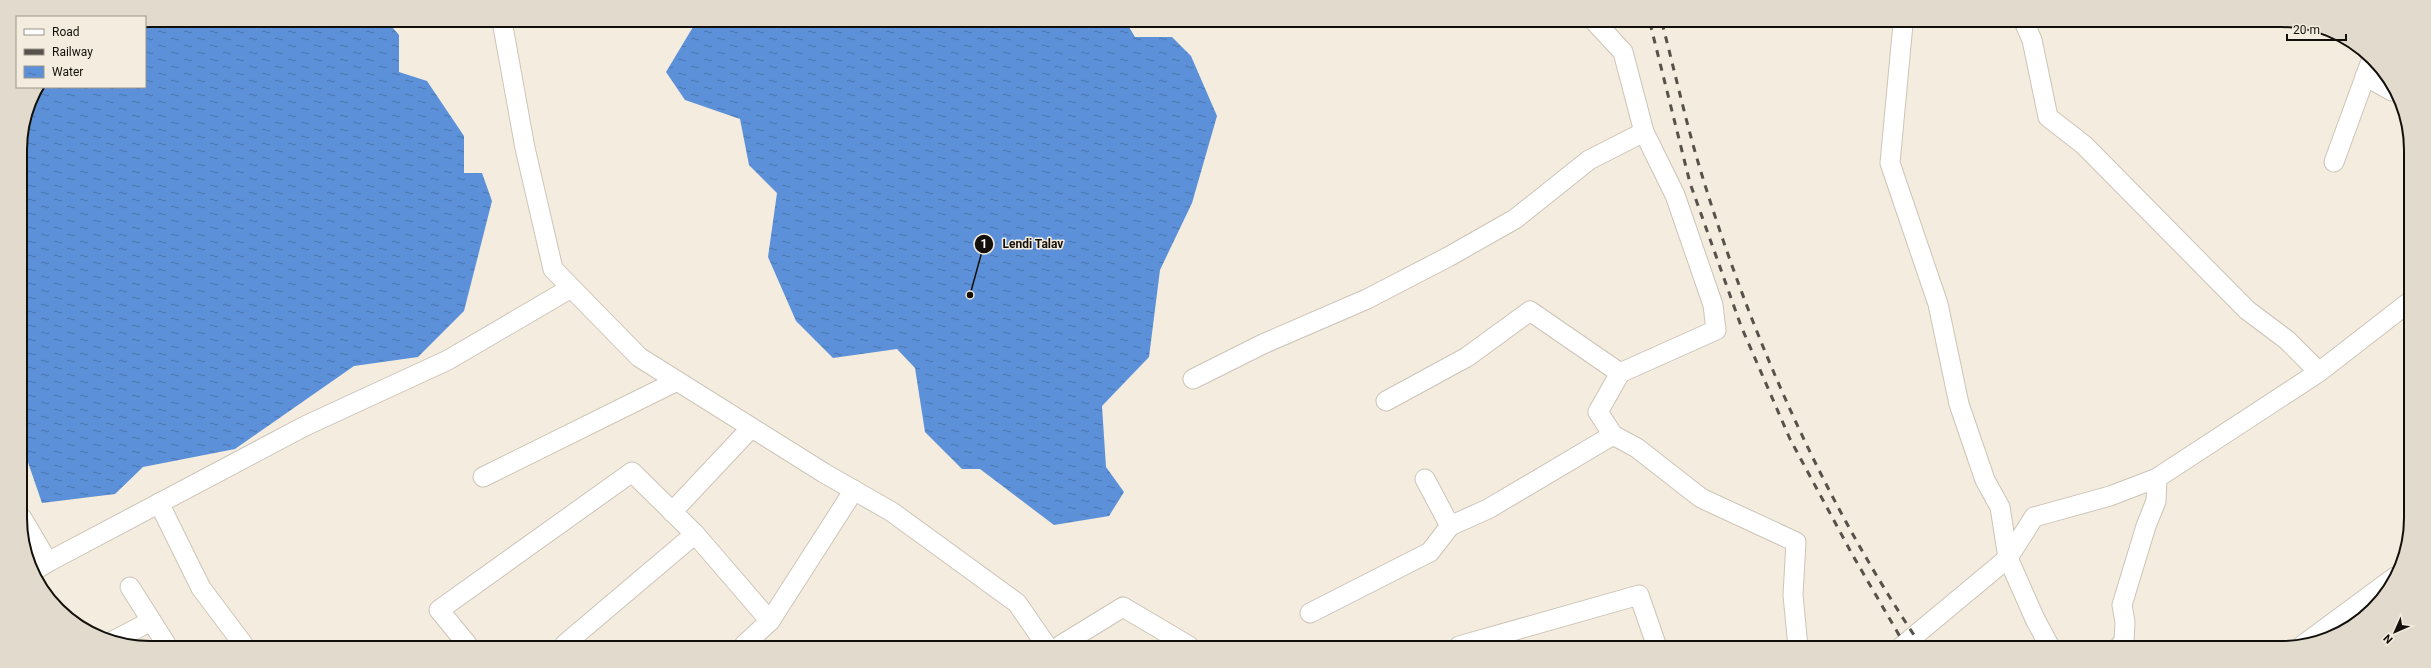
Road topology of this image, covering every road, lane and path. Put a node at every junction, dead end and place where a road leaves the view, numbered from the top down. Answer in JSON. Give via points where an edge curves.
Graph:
{"nodes":[{"id":1,"x":503,"y":27,"type":"edge"},
{"id":2,"x":1600,"y":27,"type":"edge"},
{"id":3,"x":1903,"y":27,"type":"edge"},
{"id":4,"x":2026,"y":27,"type":"edge"},
{"id":5,"x":2369,"y":64,"type":"edge"},
{"id":6,"x":2365,"y":76,"type":"junction"},
{"id":7,"x":2387,"y":88,"type":"edge"},
{"id":8,"x":1644,"y":132,"type":"junction"},
{"id":9,"x":2334,"y":162,"type":"dead end"},
{"id":10,"x":571,"y":288,"type":"junction"},
{"id":11,"x":2404,"y":306,"type":"edge"},
{"id":12,"x":2319,"y":372,"type":"junction"},
{"id":13,"x":1620,"y":373,"type":"junction"},
{"id":14,"x":1193,"y":379,"type":"dead end"},
{"id":15,"x":677,"y":381,"type":"junction"},
{"id":16,"x":1386,"y":401,"type":"dead end"},
{"id":17,"x":751,"y":428,"type":"junction"},
{"id":18,"x":1613,"y":435,"type":"junction"},
{"id":19,"x":483,"y":477,"type":"dead end"},
{"id":20,"x":2157,"y":478,"type":"junction"},
{"id":21,"x":1425,"y":480,"type":"dead end"},
{"id":22,"x":854,"y":490,"type":"junction"},
{"id":23,"x":159,"y":503,"type":"junction"},
{"id":24,"x":672,"y":512,"type":"junction"},
{"id":25,"x":1450,"y":526,"type":"junction"},
{"id":26,"x":27,"y":527,"type":"edge"},
{"id":27,"x":695,"y":534,"type":"junction"},
{"id":28,"x":2008,"y":558,"type":"junction"},
{"id":29,"x":48,"y":562,"type":"junction"},
{"id":30,"x":38,"y":568,"type":"edge"},
{"id":31,"x":2385,"y":584,"type":"edge"},
{"id":32,"x":130,"y":587,"type":"dead end"},
{"id":33,"x":1310,"y":613,"type":"dead end"},
{"id":34,"x":151,"y":620,"type":"junction"},
{"id":35,"x":770,"y":621,"type":"junction"},
{"id":36,"x":2314,"y":636,"type":"edge"},
{"id":37,"x":119,"y":637,"type":"edge"},
{"id":38,"x":164,"y":641,"type":"edge"},
{"id":39,"x":241,"y":641,"type":"edge"},
{"id":40,"x":465,"y":641,"type":"edge"},
{"id":41,"x":569,"y":641,"type":"edge"},
{"id":42,"x":748,"y":641,"type":"edge"},
{"id":43,"x":1043,"y":641,"type":"edge"},
{"id":44,"x":1067,"y":641,"type":"edge"},
{"id":45,"x":1180,"y":641,"type":"edge"},
{"id":46,"x":1477,"y":641,"type":"edge"},
{"id":47,"x":1655,"y":641,"type":"edge"},
{"id":48,"x":1797,"y":641,"type":"edge"},
{"id":49,"x":1908,"y":641,"type":"edge"},
{"id":50,"x":2047,"y":641,"type":"edge"},
{"id":51,"x":2124,"y":641,"type":"edge"}],
"edges":[{"from":1,"to":10,"type":"street","via":[[525,148],[553,269]]},
{"from":2,"to":8,"type":"street","via":[[1623,52]]},
{"from":3,"to":28,"type":"street","via":[[1890,163],[1938,304],[1959,404],[1985,480],[2000,508]]},
{"from":4,"to":12,"type":"street","via":[[2032,40],[2048,117],[2084,145],[2247,310],[2287,340]]},
{"from":5,"to":6,"type":"street"},
{"from":6,"to":7,"type":"street"},
{"from":6,"to":9,"type":"street"},
{"from":8,"to":13,"type":"street","via":[[1675,195],[1713,305],[1716,330]]},
{"from":8,"to":14,"type":"street","via":[[1589,160],[1515,219],[1448,257],[1367,299],[1263,344]]},
{"from":10,"to":15,"type":"street","via":[[639,357]]},
{"from":10,"to":23,"type":"street","via":[[448,360],[306,426]]},
{"from":11,"to":12,"type":"street"},
{"from":12,"to":20,"type":"street"},
{"from":13,"to":16,"type":"street","via":[[1530,310],[1467,357]]},
{"from":13,"to":18,"type":"street","via":[[1598,412]]},
{"from":15,"to":17,"type":"street"},
{"from":15,"to":19,"type":"street"},
{"from":17,"to":22,"type":"street"},
{"from":17,"to":24,"type":"street"},
{"from":18,"to":25,"type":"street","via":[[1488,509]]},
{"from":18,"to":48,"type":"street","via":[[1637,448],[1701,498],[1796,542],[1793,595]]},
{"from":20,"to":28,"type":"street","via":[[2110,496],[2034,517]]},
{"from":20,"to":51,"type":"street","via":[[2156,501],[2122,605],[2125,622]]},
{"from":21,"to":25,"type":"street"},
{"from":22,"to":35,"type":"street"},
{"from":22,"to":43,"type":"street","via":[[892,512],[1017,603]]},
{"from":23,"to":29,"type":"street"},
{"from":23,"to":39,"type":"street","via":[[201,588]]},
{"from":24,"to":27,"type":"street"},
{"from":24,"to":40,"type":"street","via":[[632,472],[439,610]]},
{"from":25,"to":33,"type":"street","via":[[1430,552]]},
{"from":26,"to":29,"type":"street"},
{"from":27,"to":35,"type":"street"},
{"from":27,"to":41,"type":"street"},
{"from":28,"to":49,"type":"street"},
{"from":28,"to":50,"type":"street"},
{"from":29,"to":30,"type":"street"},
{"from":31,"to":36,"type":"street"},
{"from":32,"to":34,"type":"street"},
{"from":34,"to":37,"type":"street"},
{"from":34,"to":38,"type":"street"},
{"from":35,"to":42,"type":"street"},
{"from":44,"to":45,"type":"street","via":[[1122,607]]},
{"from":46,"to":47,"type":"street","via":[[1639,595]]}]}
